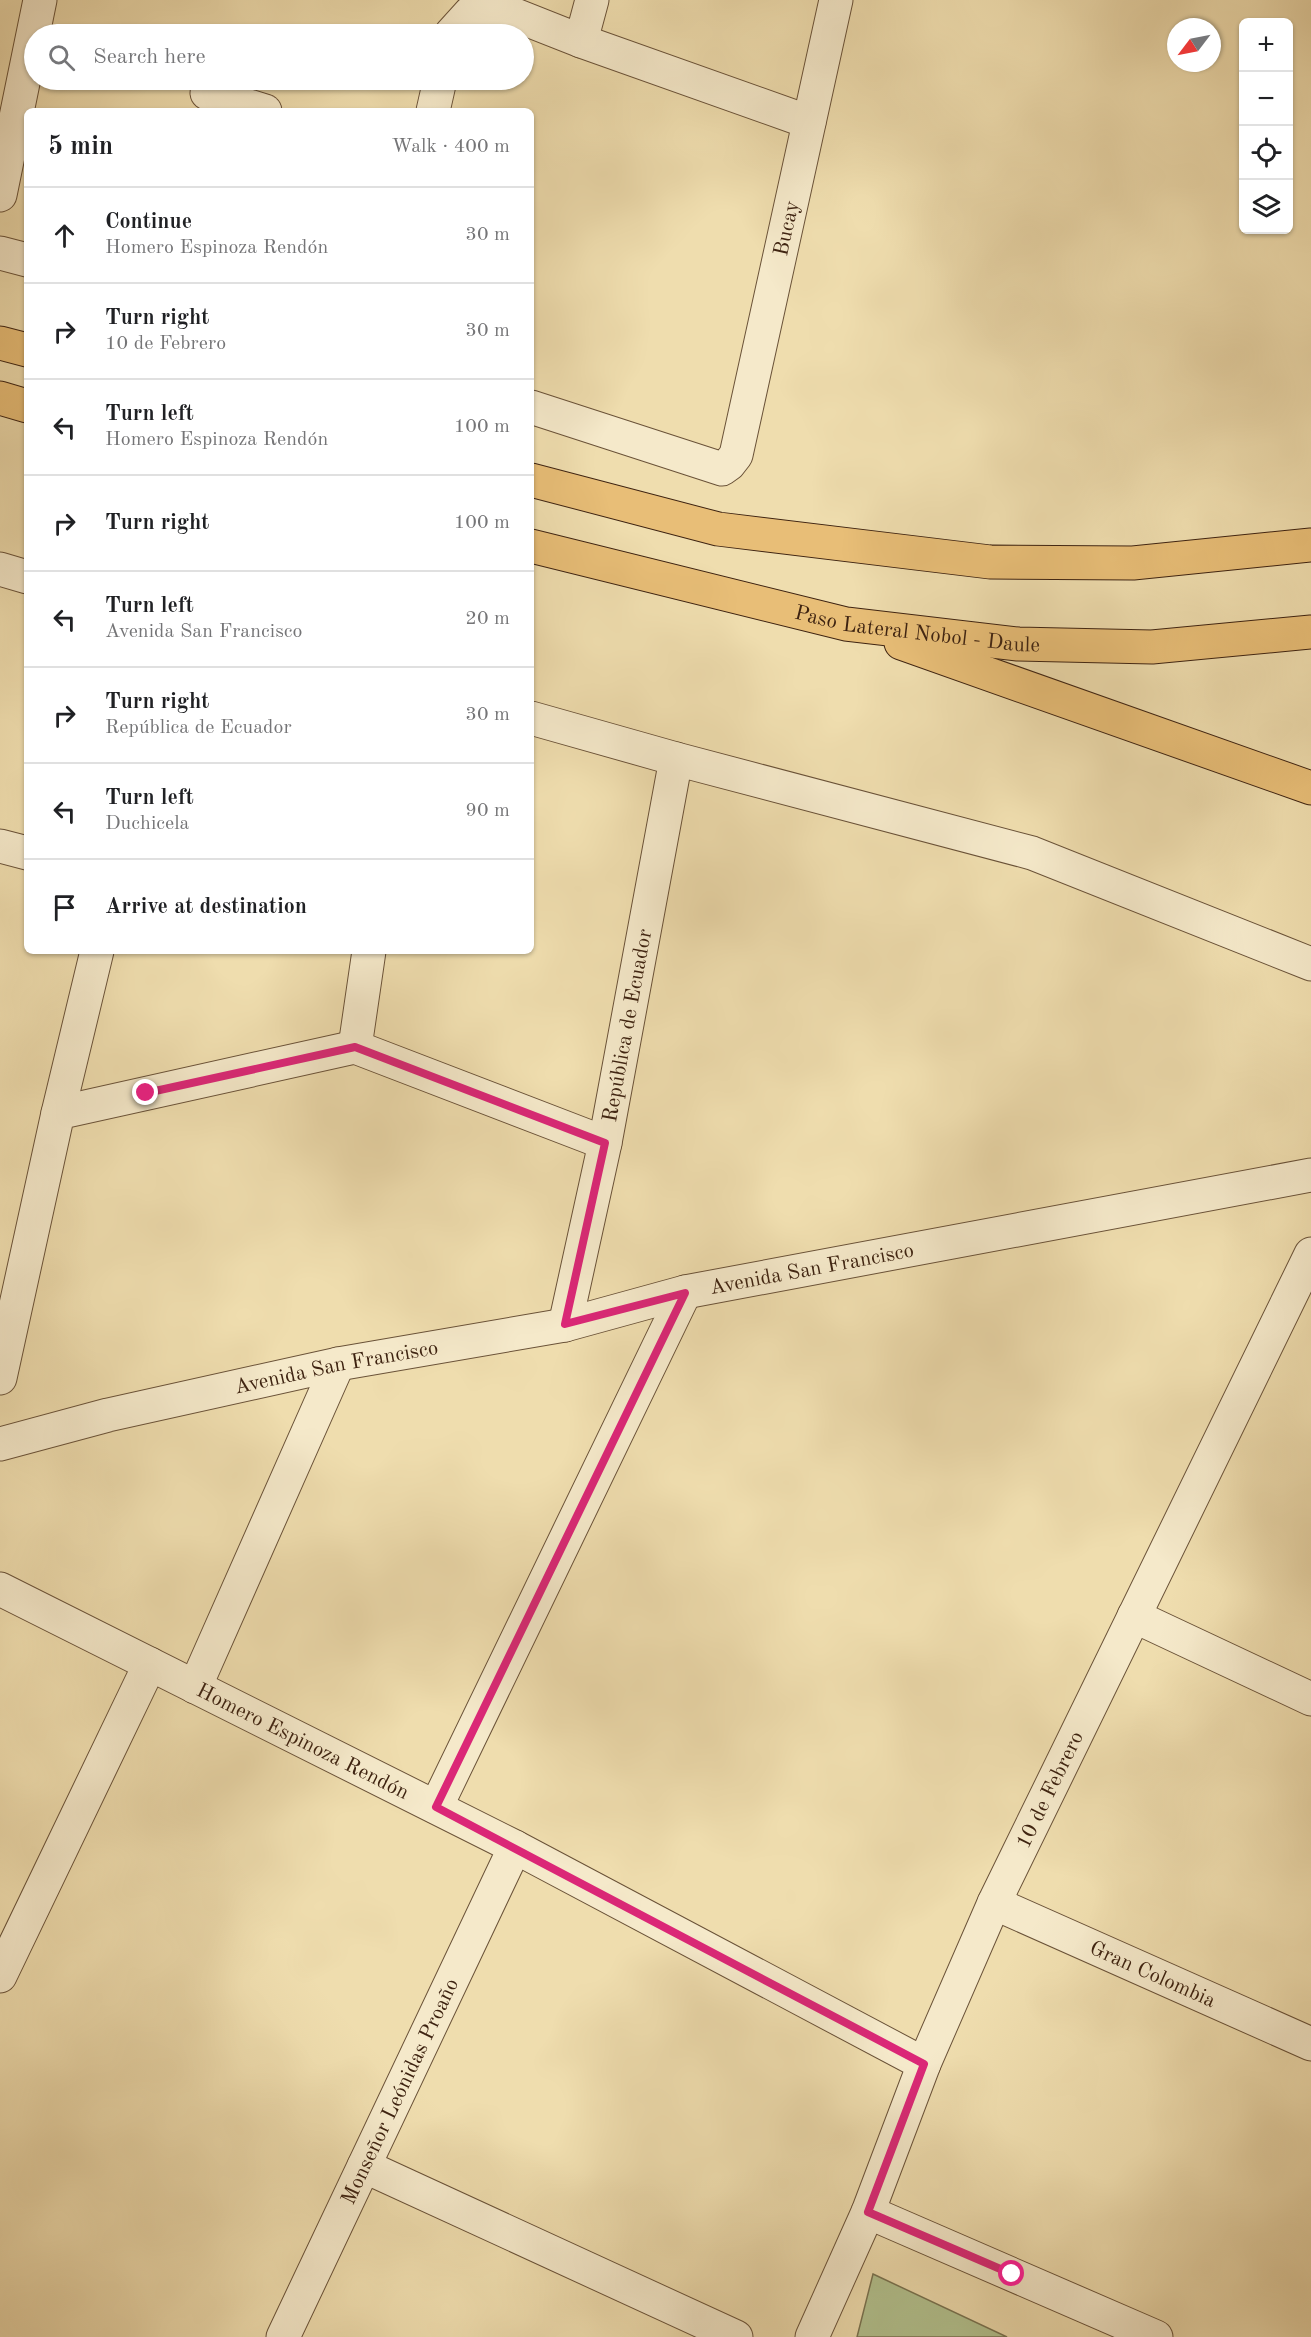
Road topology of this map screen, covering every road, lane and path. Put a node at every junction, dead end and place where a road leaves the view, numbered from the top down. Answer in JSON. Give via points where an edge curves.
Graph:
{"nodes":[{"id":1,"x":40,"y":0,"type":"edge"},
{"id":2,"x":592,"y":0,"type":"edge"},
{"id":3,"x":836,"y":0,"type":"edge"},
{"id":4,"x":35,"y":24,"type":"edge"},
{"id":5,"x":460,"y":24,"type":"edge"},
{"id":6,"x":581,"y":40,"type":"junction"},
{"id":7,"x":24,"y":78,"type":"edge"},
{"id":8,"x":437,"y":90,"type":"edge"},
{"id":9,"x":207,"y":93,"type":"dead end"},
{"id":10,"x":255,"y":108,"type":"edge"},
{"id":11,"x":433,"y":108,"type":"edge"},
{"id":12,"x":809,"y":122,"type":"junction"},
{"id":13,"x":0,"y":195,"type":"edge"},
{"id":14,"x":0,"y":253,"type":"edge"},
{"id":15,"x":24,"y":259,"type":"edge"},
{"id":16,"x":0,"y":343,"type":"edge"},
{"id":17,"x":24,"y":349,"type":"edge"},
{"id":18,"x":0,"y":399,"type":"edge"},
{"id":19,"x":24,"y":405,"type":"edge"},
{"id":20,"x":534,"y":408,"type":"edge"},
{"id":21,"x":534,"y":481,"type":"edge"},
{"id":22,"x":534,"y":547,"type":"edge"},
{"id":23,"x":1305,"y":549,"type":"edge"},
{"id":24,"x":0,"y":569,"type":"edge"},
{"id":25,"x":24,"y":576,"type":"edge"},
{"id":26,"x":846,"y":624,"type":"junction"},
{"id":27,"x":1311,"y":632,"type":"edge"},
{"id":28,"x":534,"y":719,"type":"edge"},
{"id":29,"x":676,"y":759,"type":"junction"},
{"id":30,"x":1311,"y":788,"type":"edge"},
{"id":31,"x":0,"y":846,"type":"edge"},
{"id":32,"x":24,"y":852,"type":"edge"},
{"id":33,"x":96,"y":954,"type":"edge"},
{"id":34,"x":369,"y":954,"type":"edge"},
{"id":35,"x":1311,"y":964,"type":"edge"},
{"id":36,"x":355,"y":1047,"type":"junction"},
{"id":37,"x":56,"y":1122,"type":"junction"},
{"id":38,"x":605,"y":1143,"type":"junction"},
{"id":39,"x":1311,"y":1175,"type":"edge"},
{"id":40,"x":1311,"y":1254,"type":"edge"},
{"id":41,"x":685,"y":1293,"type":"junction"},
{"id":42,"x":565,"y":1324,"type":"junction"},
{"id":43,"x":338,"y":1364,"type":"junction"},
{"id":44,"x":0,"y":1378,"type":"edge"},
{"id":45,"x":0,"y":1444,"type":"edge"},
{"id":46,"x":0,"y":1589,"type":"edge"},
{"id":47,"x":1134,"y":1616,"type":"junction"},
{"id":48,"x":150,"y":1664,"type":"junction"},
{"id":49,"x":195,"y":1687,"type":"junction"},
{"id":50,"x":1311,"y":1699,"type":"edge"},
{"id":51,"x":436,"y":1807,"type":"junction"},
{"id":52,"x":515,"y":1847,"type":"junction"},
{"id":53,"x":994,"y":1904,"type":"junction"},
{"id":54,"x":0,"y":1977,"type":"edge"},
{"id":55,"x":1311,"y":2044,"type":"edge"},
{"id":56,"x":924,"y":2064,"type":"junction"},
{"id":57,"x":364,"y":2166,"type":"junction"},
{"id":58,"x":868,"y":2212,"type":"junction"},
{"id":59,"x":284,"y":2337,"type":"edge"},
{"id":60,"x":736,"y":2337,"type":"edge"},
{"id":61,"x":812,"y":2337,"type":"edge"},
{"id":62,"x":1156,"y":2337,"type":"edge"}],
"edges":[{"from":1,"to":4,"type":"street"},
{"from":2,"to":6,"type":"street"},
{"from":3,"to":12,"type":"street","name":"Bucay"},
{"from":5,"to":6,"type":"street","via":[[495,7]]},
{"from":6,"to":12,"type":"street"},
{"from":7,"to":13,"type":"street"},
{"from":8,"to":11,"type":"street"},
{"from":9,"to":10,"type":"street"},
{"from":12,"to":20,"type":"street","name":"Bucay","via":[[736,455],[729,464],[722,469]]},
{"from":14,"to":15,"type":"street"},
{"from":16,"to":17,"type":"main road"},
{"from":18,"to":19,"type":"main road"},
{"from":21,"to":23,"type":"main road","via":[[718,529],[990,562],[1133,563]]},
{"from":22,"to":26,"type":"main road","name":"Paso Lateral Nobol - Daule"},
{"from":24,"to":25,"type":"street"},
{"from":26,"to":27,"type":"main road","name":"Paso Lateral Nobol - Daule","via":[[1018,644],[1152,647]]},
{"from":26,"to":30,"type":"main road"},
{"from":28,"to":29,"type":"street"},
{"from":29,"to":35,"type":"street","via":[[1032,853]]},
{"from":29,"to":38,"type":"street","name":"República de Ecuador"},
{"from":31,"to":32,"type":"street"},
{"from":33,"to":37,"type":"street"},
{"from":34,"to":36,"type":"street"},
{"from":36,"to":37,"type":"street"},
{"from":36,"to":38,"type":"street"},
{"from":37,"to":44,"type":"street"},
{"from":38,"to":42,"type":"street","name":"República de Ecuador"},
{"from":39,"to":41,"type":"street","name":"Avenida San Francisco"},
{"from":40,"to":47,"type":"street","name":"10 de Febrero"},
{"from":41,"to":42,"type":"street","name":"Avenida San Francisco"},
{"from":41,"to":51,"type":"street"},
{"from":42,"to":43,"type":"street","name":"Avenida San Francisco"},
{"from":43,"to":45,"type":"street","name":"Avenida San Francisco","via":[[108,1415]]},
{"from":43,"to":49,"type":"street"},
{"from":46,"to":48,"type":"street","name":"Homero Espinoza Rendón"},
{"from":47,"to":50,"type":"street"},
{"from":47,"to":53,"type":"street","name":"10 de Febrero"},
{"from":48,"to":49,"type":"street","name":"Homero Espinoza Rendón"},
{"from":48,"to":54,"type":"street"},
{"from":49,"to":51,"type":"street","name":"Homero Espinoza Rendón"},
{"from":51,"to":52,"type":"street","name":"Homero Espinoza Rendón"},
{"from":52,"to":56,"type":"street","name":"Homero Espinoza Rendón"},
{"from":52,"to":57,"type":"street","name":"Monseñor Leónidas Proaño"},
{"from":53,"to":55,"type":"street","name":"Gran Colombia"},
{"from":53,"to":56,"type":"street","name":"10 de Febrero"},
{"from":56,"to":58,"type":"street","name":"10 de Febrero"},
{"from":57,"to":59,"type":"street","name":"Monseñor Leónidas Proaño"},
{"from":57,"to":60,"type":"street"},
{"from":58,"to":61,"type":"street","name":"10 de Febrero"},
{"from":58,"to":62,"type":"street"}]}
